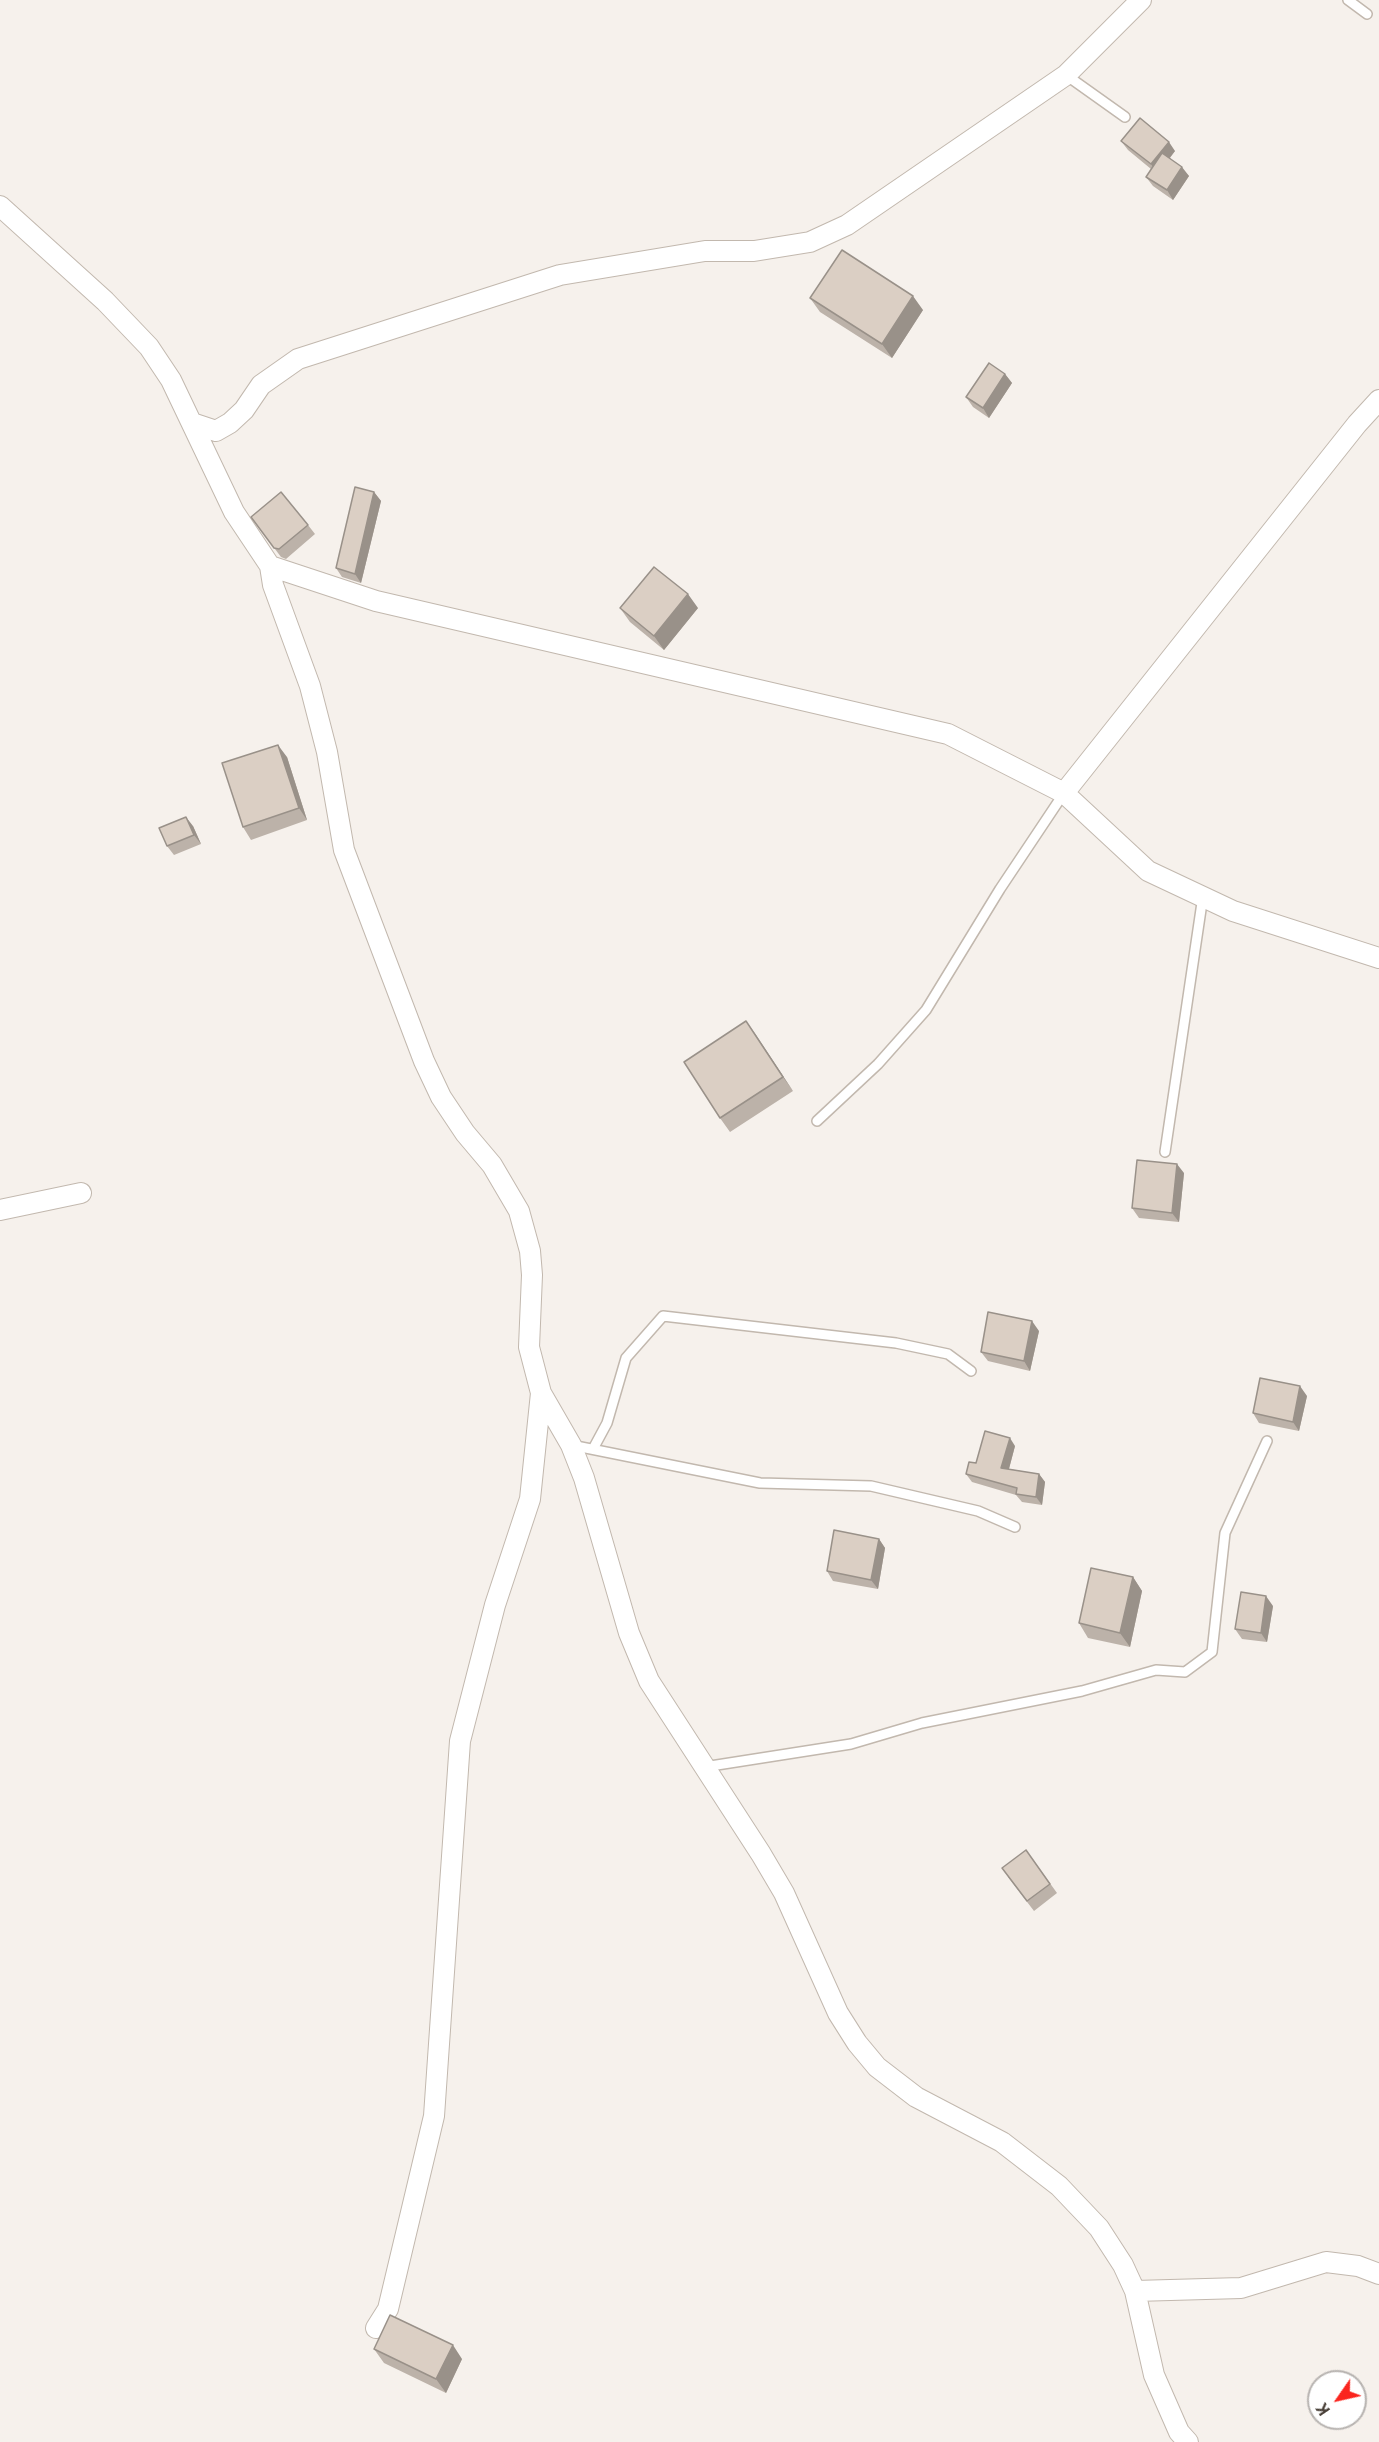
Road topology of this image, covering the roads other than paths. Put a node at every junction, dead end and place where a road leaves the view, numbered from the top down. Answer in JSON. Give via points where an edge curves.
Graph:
{"nodes":[{"id":1,"x":1141,"y":0,"type":"edge"},
{"id":2,"x":1348,"y":0,"type":"edge"},
{"id":3,"x":1367,"y":14,"type":"dead end"},
{"id":4,"x":1066,"y":75,"type":"junction"},
{"id":5,"x":1125,"y":117,"type":"dead end"},
{"id":6,"x":0,"y":206,"type":"edge"},
{"id":7,"x":1379,"y":400,"type":"edge"},
{"id":8,"x":192,"y":423,"type":"junction"},
{"id":9,"x":270,"y":566,"type":"junction"},
{"id":10,"x":1064,"y":793,"type":"junction"},
{"id":11,"x":1203,"y":896,"type":"junction"},
{"id":12,"x":1379,"y":958,"type":"edge"},
{"id":13,"x":817,"y":1121,"type":"dead end"},
{"id":14,"x":1165,"y":1152,"type":"dead end"},
{"id":15,"x":81,"y":1193,"type":"dead end"},
{"id":16,"x":0,"y":1210,"type":"edge"},
{"id":17,"x":970,"y":1371,"type":"dead end"},
{"id":18,"x":541,"y":1393,"type":"junction"},
{"id":19,"x":1268,"y":1441,"type":"dead end"},
{"id":20,"x":571,"y":1445,"type":"junction"},
{"id":21,"x":593,"y":1449,"type":"junction"},
{"id":22,"x":1015,"y":1527,"type":"dead end"},
{"id":23,"x":704,"y":1767,"type":"junction"},
{"id":24,"x":1379,"y":2274,"type":"edge"},
{"id":25,"x":1135,"y":2291,"type":"junction"},
{"id":26,"x":376,"y":2328,"type":"dead end"},
{"id":27,"x":1188,"y":2442,"type":"edge"}],
"edges":[{"from":1,"to":4,"type":"street"},
{"from":2,"to":3,"type":"lane"},
{"from":4,"to":5,"type":"lane"},
{"from":4,"to":8,"type":"street","via":[[857,219],[810,242],[754,251],[705,251],[560,275],[298,359],[261,385],[230,423],[216,431]]},
{"from":6,"to":8,"type":"street","via":[[150,347]]},
{"from":7,"to":10,"type":"street"},
{"from":8,"to":9,"type":"street","via":[[234,512]]},
{"from":9,"to":10,"type":"street","via":[[376,601],[948,734]]},
{"from":9,"to":18,"type":"street","via":[[319,719],[344,850],[424,1061],[441,1097],[492,1165],[519,1211],[532,1275],[529,1347]]},
{"from":10,"to":11,"type":"street","via":[[1149,871]]},
{"from":10,"to":13,"type":"lane","via":[[926,1010],[878,1064]]},
{"from":11,"to":12,"type":"street","via":[[1233,911]]},
{"from":11,"to":14,"type":"lane"},
{"from":15,"to":16,"type":"street"},
{"from":17,"to":21,"type":"lane","via":[[948,1354],[896,1343],[663,1316],[626,1358],[607,1423]]},
{"from":18,"to":20,"type":"street"},
{"from":18,"to":26,"type":"street","via":[[530,1499],[495,1605],[460,1741],[434,2116],[388,2309]]},
{"from":19,"to":23,"type":"lane","via":[[1225,1533],[1212,1652],[1185,1672],[1156,1670],[1082,1691],[922,1723],[851,1744]]},
{"from":20,"to":21,"type":"lane"},
{"from":20,"to":23,"type":"street","via":[[628,1633],[650,1681]]},
{"from":21,"to":22,"type":"lane","via":[[760,1483],[871,1486],[978,1511]]},
{"from":23,"to":25,"type":"street","via":[[784,1893],[838,2013],[857,2043],[897,2084],[1002,2142],[1059,2186],[1099,2228]]},
{"from":24,"to":25,"type":"street","via":[[1358,2266],[1326,2262],[1241,2288]]},
{"from":25,"to":27,"type":"street","via":[[1154,2375],[1179,2432]]}]}
